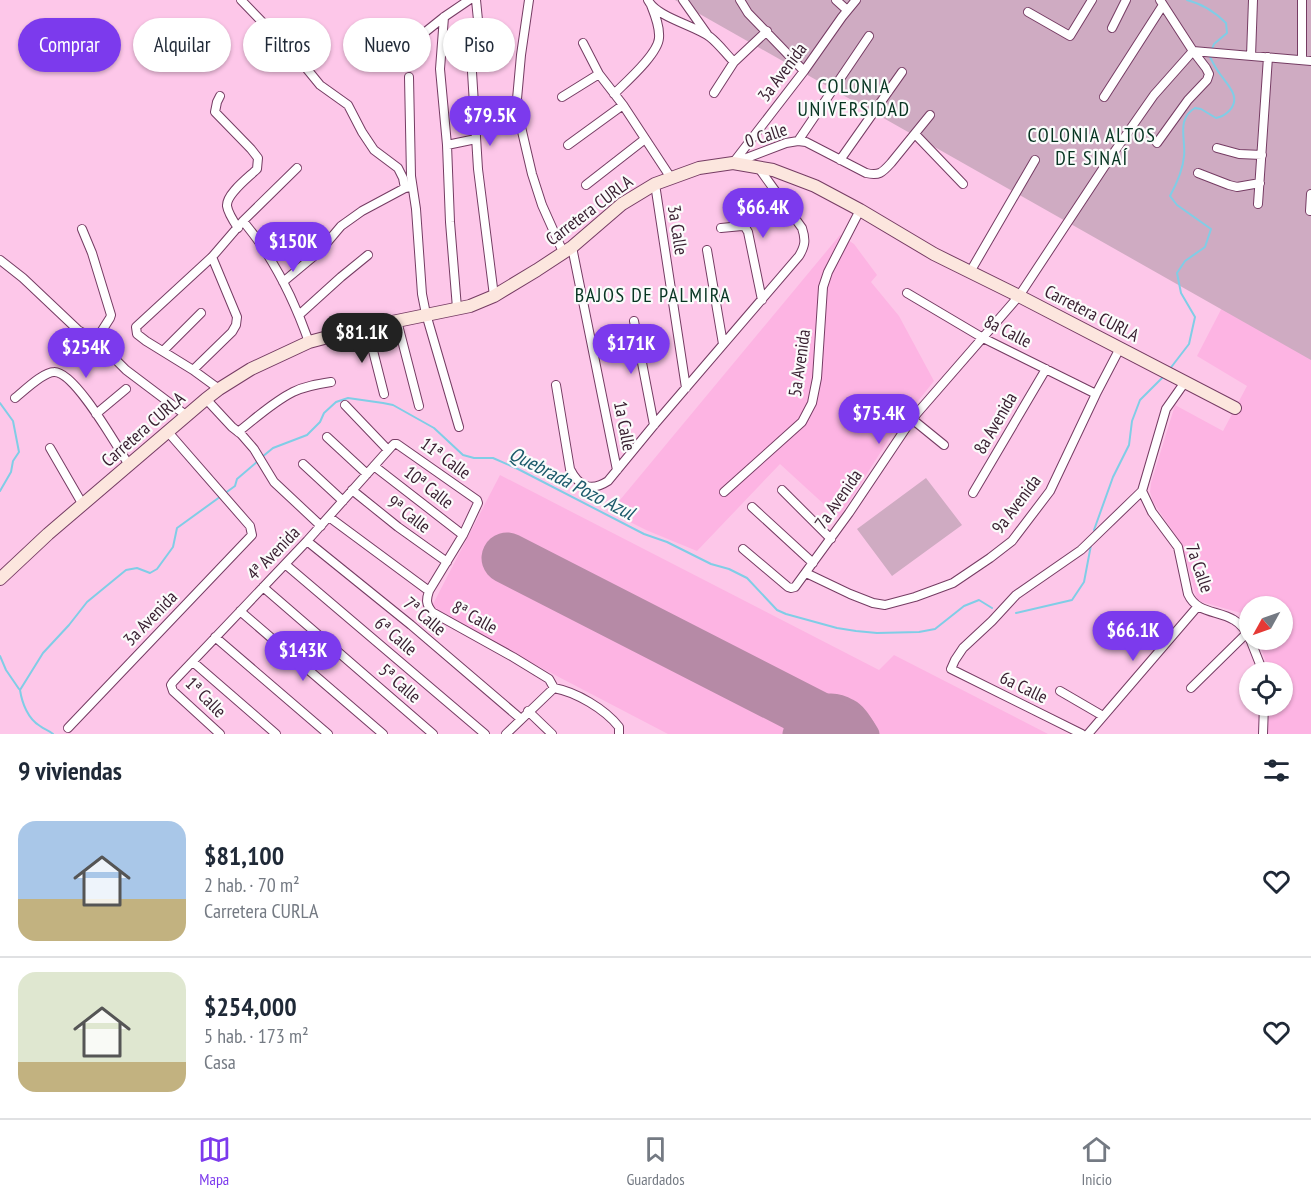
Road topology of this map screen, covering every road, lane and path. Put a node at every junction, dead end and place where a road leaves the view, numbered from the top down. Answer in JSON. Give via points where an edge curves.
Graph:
{"nodes":[{"id":1,"x":241,"y":0,"type":"edge"},
{"id":2,"x":469,"y":0,"type":"edge"},
{"id":3,"x":476,"y":0,"type":"edge"},
{"id":4,"x":529,"y":0,"type":"edge"},
{"id":5,"x":683,"y":0,"type":"edge"},
{"id":6,"x":740,"y":0,"type":"edge"},
{"id":7,"x":836,"y":0,"type":"edge"},
{"id":8,"x":856,"y":0,"type":"edge"},
{"id":9,"x":1092,"y":0,"type":"edge"},
{"id":10,"x":1126,"y":0,"type":"edge"},
{"id":11,"x":1253,"y":0,"type":"edge"},
{"id":12,"x":1302,"y":0,"type":"edge"},
{"id":13,"x":650,"y":3,"type":"edge"},
{"id":14,"x":1162,"y":3,"type":"edge"},
{"id":15,"x":847,"y":10,"type":"junction"},
{"id":16,"x":1028,"y":12,"type":"dead end"},
{"id":17,"x":444,"y":17,"type":"junction"},
{"id":18,"x":431,"y":27,"type":"edge"},
{"id":19,"x":1112,"y":28,"type":"dead end"},
{"id":20,"x":767,"y":31,"type":"junction"},
{"id":21,"x":709,"y":36,"type":"junction"},
{"id":22,"x":869,"y":36,"type":"dead end"},
{"id":23,"x":583,"y":43,"type":"dead end"},
{"id":24,"x":1197,"y":52,"type":"junction"},
{"id":25,"x":1251,"y":56,"type":"junction"},
{"id":26,"x":1268,"y":57,"type":"junction"},
{"id":27,"x":1306,"y":60,"type":"edge"},
{"id":28,"x":734,"y":62,"type":"junction"},
{"id":29,"x":804,"y":71,"type":"junction"},
{"id":30,"x":902,"y":72,"type":"dead end"},
{"id":31,"x":599,"y":74,"type":"junction"},
{"id":32,"x":409,"y":77,"type":"dead end"},
{"id":33,"x":714,"y":93,"type":"dead end"},
{"id":34,"x":614,"y":94,"type":"junction"},
{"id":35,"x":220,"y":96,"type":"dead end"},
{"id":36,"x":562,"y":97,"type":"dead end"},
{"id":37,"x":1104,"y":97,"type":"dead end"},
{"id":38,"x":623,"y":105,"type":"junction"},
{"id":39,"x":930,"y":115,"type":"dead end"},
{"id":40,"x":915,"y":134,"type":"junction"},
{"id":41,"x":645,"y":139,"type":"junction"},
{"id":42,"x":476,"y":140,"type":"junction"},
{"id":43,"x":798,"y":141,"type":"junction"},
{"id":44,"x":1157,"y":143,"type":"dead end"},
{"id":45,"x":447,"y":145,"type":"junction"},
{"id":46,"x":568,"y":145,"type":"dead end"},
{"id":47,"x":1217,"y":148,"type":"dead end"},
{"id":48,"x":1262,"y":156,"type":"junction"},
{"id":49,"x":840,"y":160,"type":"junction"},
{"id":50,"x":1035,"y":160,"type":"dead end"},
{"id":51,"x":733,"y":163,"type":"junction"},
{"id":52,"x":758,"y":166,"type":"junction"},
{"id":53,"x":297,"y":168,"type":"dead end"},
{"id":54,"x":1198,"y":173,"type":"dead end"},
{"id":55,"x":671,"y":178,"type":"junction"},
{"id":56,"x":1260,"y":183,"type":"junction"},
{"id":57,"x":586,"y":184,"type":"dead end"},
{"id":58,"x":655,"y":184,"type":"junction"},
{"id":59,"x":963,"y":184,"type":"dead end"},
{"id":60,"x":409,"y":187,"type":"junction"},
{"id":61,"x":1311,"y":194,"type":"edge"},
{"id":62,"x":1258,"y":204,"type":"dead end"},
{"id":63,"x":861,"y":210,"type":"junction"},
{"id":64,"x":1310,"y":211,"type":"edge"},
{"id":65,"x":241,"y":225,"type":"junction"},
{"id":66,"x":721,"y":228,"type":"dead end"},
{"id":67,"x":82,"y":229,"type":"dead end"},
{"id":68,"x":567,"y":249,"type":"junction"},
{"id":69,"x":707,"y":250,"type":"dead end"},
{"id":70,"x":368,"y":255,"type":"dead end"},
{"id":71,"x":212,"y":257,"type":"junction"},
{"id":72,"x":0,"y":260,"type":"edge"},
{"id":73,"x":970,"y":272,"type":"junction"},
{"id":74,"x":283,"y":282,"type":"junction"},
{"id":75,"x":907,"y":293,"type":"dead end"},
{"id":76,"x":494,"y":296,"type":"junction"},
{"id":77,"x":1019,"y":296,"type":"junction"},
{"id":78,"x":762,"y":300,"type":"junction"},
{"id":79,"x":457,"y":308,"type":"junction"},
{"id":80,"x":201,"y":313,"type":"dead end"},
{"id":81,"x":426,"y":314,"type":"junction"},
{"id":82,"x":299,"y":315,"type":"junction"},
{"id":83,"x":397,"y":321,"type":"junction"},
{"id":84,"x":634,"y":321,"type":"dead end"},
{"id":85,"x":367,"y":327,"type":"junction"},
{"id":86,"x":983,"y":338,"type":"junction"},
{"id":87,"x":96,"y":340,"type":"junction"},
{"id":88,"x":309,"y":342,"type":"junction"},
{"id":89,"x":723,"y":345,"type":"junction"},
{"id":90,"x":1120,"y":348,"type":"junction"},
{"id":91,"x":163,"y":351,"type":"junction"},
{"id":92,"x":1046,"y":369,"type":"junction"},
{"id":93,"x":193,"y":370,"type":"junction"},
{"id":94,"x":331,"y":382,"type":"dead end"},
{"id":95,"x":1185,"y":382,"type":"junction"},
{"id":96,"x":556,"y":385,"type":"dead end"},
{"id":97,"x":686,"y":388,"type":"junction"},
{"id":98,"x":126,"y":389,"type":"dead end"},
{"id":99,"x":219,"y":389,"type":"junction"},
{"id":100,"x":384,"y":394,"type":"dead end"},
{"id":101,"x":1096,"y":394,"type":"junction"},
{"id":102,"x":15,"y":398,"type":"dead end"},
{"id":103,"x":206,"y":399,"type":"junction"},
{"id":104,"x":345,"y":405,"type":"dead end"},
{"id":105,"x":419,"y":406,"type":"dead end"},
{"id":106,"x":1235,"y":408,"type":"dead end"},
{"id":107,"x":96,"y":414,"type":"junction"},
{"id":108,"x":187,"y":416,"type":"junction"},
{"id":109,"x":912,"y":419,"type":"junction"},
{"id":110,"x":654,"y":425,"type":"junction"},
{"id":111,"x":459,"y":427,"type":"dead end"},
{"id":112,"x":168,"y":432,"type":"junction"},
{"id":113,"x":238,"y":432,"type":"junction"},
{"id":114,"x":327,"y":437,"type":"dead end"},
{"id":115,"x":944,"y":445,"type":"dead end"},
{"id":116,"x":391,"y":447,"type":"junction"},
{"id":117,"x":50,"y":448,"type":"dead end"},
{"id":118,"x":303,"y":464,"type":"dead end"},
{"id":119,"x":129,"y":465,"type":"junction"},
{"id":120,"x":374,"y":466,"type":"junction"},
{"id":121,"x":617,"y":470,"type":"junction"},
{"id":122,"x":367,"y":474,"type":"junction"},
{"id":123,"x":352,"y":490,"type":"junction"},
{"id":124,"x":782,"y":490,"type":"dead end"},
{"id":125,"x":1142,"y":491,"type":"junction"},
{"id":126,"x":724,"y":492,"type":"dead end"},
{"id":127,"x":973,"y":493,"type":"dead end"},
{"id":128,"x":343,"y":501,"type":"junction"},
{"id":129,"x":83,"y":505,"type":"junction"},
{"id":130,"x":752,"y":507,"type":"dead end"},
{"id":131,"x":328,"y":517,"type":"junction"},
{"id":132,"x":321,"y":526,"type":"junction"},
{"id":133,"x":463,"y":535,"type":"junction"},
{"id":134,"x":831,"y":539,"type":"junction"},
{"id":135,"x":307,"y":541,"type":"junction"},
{"id":136,"x":743,"y":549,"type":"dead end"},
{"id":137,"x":447,"y":562,"type":"junction"},
{"id":138,"x":813,"y":563,"type":"junction"},
{"id":139,"x":285,"y":564,"type":"junction"},
{"id":140,"x":806,"y":573,"type":"junction"},
{"id":141,"x":0,"y":579,"type":"edge"},
{"id":142,"x":263,"y":587,"type":"junction"},
{"id":143,"x":429,"y":591,"type":"junction"},
{"id":144,"x":1198,"y":606,"type":"junction"},
{"id":145,"x":240,"y":611,"type":"junction"},
{"id":146,"x":1239,"y":623,"type":"edge"},
{"id":147,"x":215,"y":637,"type":"junction"},
{"id":148,"x":1239,"y":646,"type":"edge"},
{"id":149,"x":193,"y":663,"type":"junction"},
{"id":150,"x":173,"y":682,"type":"joint"},
{"id":151,"x":554,"y":688,"type":"junction"},
{"id":152,"x":1191,"y":688,"type":"dead end"},
{"id":153,"x":1060,"y":692,"type":"dead end"},
{"id":154,"x":528,"y":711,"type":"junction"},
{"id":155,"x":1103,"y":716,"type":"junction"},
{"id":156,"x":1264,"y":716,"type":"edge"},
{"id":157,"x":521,"y":719,"type":"junction"},
{"id":158,"x":68,"y":728,"type":"dead end"},
{"id":159,"x":220,"y":734,"type":"edge"},
{"id":160,"x":276,"y":734,"type":"edge"},
{"id":161,"x":328,"y":734,"type":"edge"},
{"id":162,"x":383,"y":734,"type":"edge"},
{"id":163,"x":433,"y":734,"type":"edge"},
{"id":164,"x":485,"y":734,"type":"edge"},
{"id":165,"x":506,"y":734,"type":"edge"},
{"id":166,"x":552,"y":734,"type":"edge"},
{"id":167,"x":619,"y":734,"type":"edge"},
{"id":168,"x":1082,"y":734,"type":"edge"},
{"id":169,"x":1088,"y":734,"type":"edge"},
{"id":170,"x":1263,"y":734,"type":"edge"}],
"edges":[{"from":1,"to":60,"type":"street","via":[[320,85],[348,105],[374,150],[398,168]]},
{"from":2,"to":17,"type":"street"},
{"from":3,"to":42,"type":"street","via":[[478,20],[472,72]]},
{"from":4,"to":68,"type":"street","name":"1a Calle","via":[[517,99],[521,127],[542,205]]},
{"from":5,"to":21,"type":"street"},
{"from":6,"to":20,"type":"street"},
{"from":7,"to":15,"type":"street"},
{"from":8,"to":15,"type":"street","name":"3a Avenida"},
{"from":9,"to":16,"type":"street","via":[[1070,36]]},
{"from":10,"to":19,"type":"street"},
{"from":11,"to":25,"type":"street"},
{"from":12,"to":27,"type":"street"},
{"from":13,"to":21,"type":"street"},
{"from":13,"to":34,"type":"street","via":[[659,32],[656,50]]},
{"from":14,"to":24,"type":"street"},
{"from":14,"to":37,"type":"street"},
{"from":15,"to":29,"type":"street","name":"3a Avenida"},
{"from":17,"to":18,"type":"street"},
{"from":17,"to":45,"type":"street","via":[[440,69]]},
{"from":20,"to":28,"type":"street"},
{"from":20,"to":29,"type":"street"},
{"from":21,"to":28,"type":"street"},
{"from":22,"to":43,"type":"street"},
{"from":23,"to":31,"type":"street"},
{"from":24,"to":25,"type":"street"},
{"from":24,"to":44,"type":"street","via":[[1209,74],[1207,80]]},
{"from":24,"to":77,"type":"street","name":"7a Avenida","via":[[1154,95]]},
{"from":25,"to":26,"type":"street"},
{"from":26,"to":27,"type":"street"},
{"from":26,"to":48,"type":"street"},
{"from":28,"to":33,"type":"street"},
{"from":29,"to":51,"type":"street","name":"3a Avenida"},
{"from":30,"to":49,"type":"street"},
{"from":31,"to":34,"type":"street"},
{"from":31,"to":36,"type":"street"},
{"from":32,"to":60,"type":"street"},
{"from":34,"to":38,"type":"street"},
{"from":35,"to":65,"type":"street","via":[[215,112],[258,158],[257,169],[228,200],[229,212]]},
{"from":38,"to":41,"type":"street"},
{"from":38,"to":46,"type":"street"},
{"from":39,"to":40,"type":"street"},
{"from":40,"to":49,"type":"street","name":"0 Calle","via":[[885,170],[875,174]]},
{"from":40,"to":59,"type":"street"},
{"from":41,"to":55,"type":"street"},
{"from":41,"to":57,"type":"street"},
{"from":42,"to":45,"type":"street"},
{"from":42,"to":76,"type":"street"},
{"from":43,"to":49,"type":"street","name":"0 Calle"},
{"from":43,"to":51,"type":"street","name":"0 Calle"},
{"from":45,"to":79,"type":"street"},
{"from":47,"to":48,"type":"street"},
{"from":48,"to":56,"type":"street"},
{"from":50,"to":73,"type":"street"},
{"from":51,"to":52,"type":"main road","name":"Carretera CURLA"},
{"from":51,"to":55,"type":"main road","name":"Carretera CURLA","via":[[699,168]]},
{"from":52,"to":63,"type":"main road","name":"Carretera CURLA","via":[[815,186]]},
{"from":52,"to":78,"type":"street","via":[[805,237],[799,256]]},
{"from":53,"to":65,"type":"street"},
{"from":54,"to":56,"type":"street","via":[[1237,187]]},
{"from":55,"to":58,"type":"main road","name":"Carretera CURLA"},
{"from":56,"to":62,"type":"street"},
{"from":58,"to":68,"type":"main road","name":"Carretera CURLA","via":[[622,204]]},
{"from":58,"to":97,"type":"street","name":"3a Calle"},
{"from":60,"to":74,"type":"street","via":[[341,226],[320,252]]},
{"from":60,"to":81,"type":"street","via":[[416,209]]},
{"from":61,"to":64,"type":"street"},
{"from":63,"to":73,"type":"main road","name":"Carretera CURLA"},
{"from":63,"to":126,"type":"street","name":"5a Avenida","via":[[823,287],[812,403],[802,422]]},
{"from":65,"to":71,"type":"street"},
{"from":65,"to":74,"type":"street","via":[[266,252]]},
{"from":66,"to":78,"type":"street","via":[[742,226],[748,232]]},
{"from":67,"to":87,"type":"street","via":[[111,315]]},
{"from":68,"to":76,"type":"main road","name":"Carretera CURLA"},
{"from":68,"to":121,"type":"street","name":"1a Calle"},
{"from":69,"to":89,"type":"street"},
{"from":70,"to":82,"type":"street"},
{"from":71,"to":91,"type":"street","via":[[136,327],[137,334]]},
{"from":71,"to":93,"type":"street","via":[[237,317],[236,325]]},
{"from":72,"to":87,"type":"street","via":[[78,330]]},
{"from":73,"to":77,"type":"main road","name":"Carretera CURLA"},
{"from":74,"to":82,"type":"street"},
{"from":75,"to":86,"type":"street","name":"8a Calle"},
{"from":76,"to":79,"type":"main road","name":"Carretera CURLA"},
{"from":77,"to":86,"type":"street","name":"7a Avenida"},
{"from":77,"to":90,"type":"main road","name":"Carretera CURLA"},
{"from":78,"to":89,"type":"street"},
{"from":79,"to":81,"type":"main road","name":"Carretera CURLA"},
{"from":80,"to":91,"type":"street"},
{"from":81,"to":83,"type":"main road","name":"Carretera CURLA"},
{"from":81,"to":111,"type":"street"},
{"from":82,"to":88,"type":"street"},
{"from":83,"to":85,"type":"main road","name":"Carretera CURLA"},
{"from":83,"to":105,"type":"street"},
{"from":84,"to":110,"type":"street"},
{"from":85,"to":88,"type":"main road","name":"Carretera CURLA"},
{"from":85,"to":100,"type":"street"},
{"from":86,"to":92,"type":"street","name":"8a Calle"},
{"from":86,"to":109,"type":"street","name":"7a Avenida"},
{"from":87,"to":108,"type":"street","via":[[126,370]]},
{"from":88,"to":99,"type":"main road","name":"Carretera CURLA"},
{"from":89,"to":97,"type":"street"},
{"from":90,"to":95,"type":"main road","name":"Carretera CURLA"},
{"from":90,"to":101,"type":"street","name":"9a Avenida"},
{"from":91,"to":93,"type":"street"},
{"from":92,"to":101,"type":"street","name":"8a Calle"},
{"from":92,"to":127,"type":"street","name":"8a Avenida"},
{"from":93,"to":99,"type":"street"},
{"from":94,"to":113,"type":"street","via":[[293,392]]},
{"from":95,"to":106,"type":"main road","name":"Carretera CURLA"},
{"from":95,"to":125,"type":"street","via":[[1166,409]]},
{"from":96,"to":121,"type":"street","via":[[574,478],[596,487]]},
{"from":97,"to":110,"type":"street"},
{"from":98,"to":107,"type":"street"},
{"from":99,"to":103,"type":"main road","name":"Carretera CURLA"},
{"from":101,"to":140,"type":"street","name":"9a Avenida","via":[[1050,491],[1012,541],[953,583],[885,605]]},
{"from":102,"to":107,"type":"street","via":[[45,374],[57,372],[70,380]]},
{"from":103,"to":108,"type":"main road","name":"Carretera CURLA"},
{"from":103,"to":113,"type":"street"},
{"from":104,"to":116,"type":"street"},
{"from":107,"to":119,"type":"street"},
{"from":108,"to":112,"type":"main road","name":"Carretera CURLA"},
{"from":109,"to":115,"type":"street"},
{"from":109,"to":134,"type":"street","name":"7a Avenida"},
{"from":110,"to":121,"type":"street"},
{"from":112,"to":119,"type":"main road","name":"Carretera CURLA"},
{"from":112,"to":158,"type":"street","name":"3a Avenida","via":[[250,526],[252,535]]},
{"from":113,"to":132,"type":"street","via":[[274,482]]},
{"from":114,"to":122,"type":"street"},
{"from":116,"to":120,"type":"street","name":"4ª Avenida"},
{"from":116,"to":133,"type":"street","name":"11ª Calle","via":[[400,445],[478,501]]},
{"from":117,"to":129,"type":"street"},
{"from":118,"to":128,"type":"street"},
{"from":119,"to":129,"type":"main road","name":"Carretera CURLA"},
{"from":120,"to":122,"type":"street","name":"4ª Avenida"},
{"from":120,"to":133,"type":"street","name":"10ª Calle"},
{"from":122,"to":123,"type":"street","name":"4ª Avenida"},
{"from":123,"to":128,"type":"street","name":"4ª Avenida"},
{"from":123,"to":137,"type":"street","name":"9ª Calle"},
{"from":124,"to":134,"type":"street"},
{"from":125,"to":144,"type":"street","name":"7a Calle","via":[[1152,512],[1178,546],[1188,594]]},
{"from":125,"to":168,"type":"street","name":"6a Calle","via":[[1081,550],[1016,595],[963,648],[951,669]]},
{"from":128,"to":131,"type":"street","name":"4ª Avenida"},
{"from":129,"to":141,"type":"main road","name":"Carretera CURLA"},
{"from":130,"to":138,"type":"street"},
{"from":131,"to":132,"type":"street","name":"4ª Avenida"},
{"from":131,"to":143,"type":"street"},
{"from":132,"to":135,"type":"street","name":"4ª Avenida"},
{"from":133,"to":137,"type":"street"},
{"from":134,"to":138,"type":"street","name":"7a Avenida"},
{"from":135,"to":139,"type":"street","name":"4ª Avenida"},
{"from":135,"to":157,"type":"street","name":"7ª Calle"},
{"from":136,"to":140,"type":"street","via":[[791,588]]},
{"from":137,"to":143,"type":"street"},
{"from":138,"to":140,"type":"street","name":"7a Avenida"},
{"from":139,"to":142,"type":"street","name":"4ª Avenida"},
{"from":139,"to":164,"type":"street","name":"6ª Calle"},
{"from":142,"to":145,"type":"street","name":"4ª Avenida"},
{"from":142,"to":163,"type":"street","name":"5ª Calle"},
{"from":143,"to":151,"type":"street","name":"8ª Calle","via":[[426,600],[432,612],[549,679]]},
{"from":144,"to":146,"type":"street","name":"7a Calle"},
{"from":144,"to":155,"type":"street"},
{"from":145,"to":147,"type":"street","name":"4ª Avenida"},
{"from":145,"to":162,"type":"street"},
{"from":147,"to":149,"type":"street","name":"4ª Avenida"},
{"from":147,"to":161,"type":"street"},
{"from":148,"to":152,"type":"street"},
{"from":149,"to":150,"type":"street","name":"4ª Avenida"},
{"from":149,"to":160,"type":"street"},
{"from":150,"to":159,"type":"street","name":"1ª Calle","via":[[173,691]]},
{"from":151,"to":154,"type":"street"},
{"from":151,"to":167,"type":"street","name":"8ª Calle","via":[[594,705],[613,719]]},
{"from":153,"to":155,"type":"street"},
{"from":154,"to":157,"type":"street"},
{"from":154,"to":166,"type":"street"},
{"from":155,"to":169,"type":"street"},
{"from":156,"to":170,"type":"street"},
{"from":157,"to":165,"type":"street"}]}
